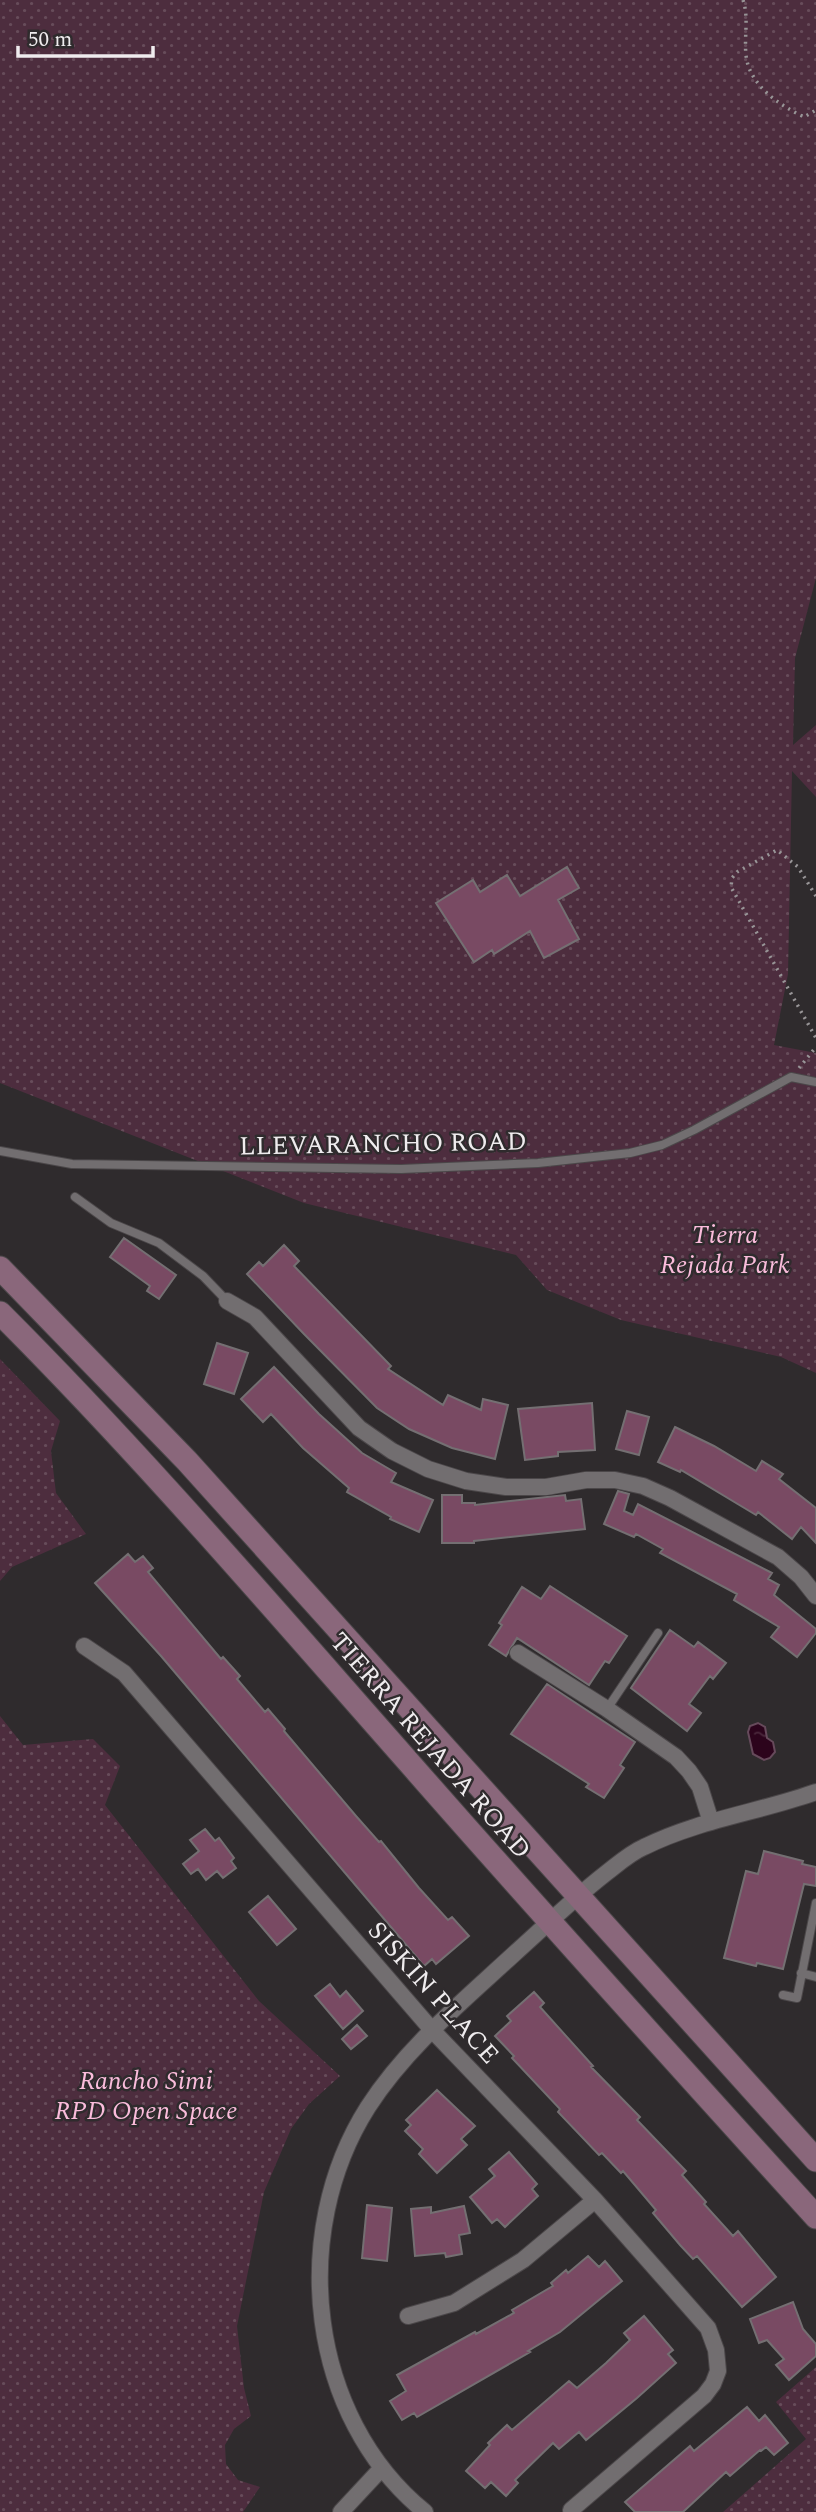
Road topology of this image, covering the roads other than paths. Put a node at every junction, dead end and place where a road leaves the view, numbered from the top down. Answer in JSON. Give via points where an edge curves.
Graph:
{"nodes":[{"id":1,"x":816,"y":1082,"type":"edge"},
{"id":2,"x":0,"y":1151,"type":"edge"},
{"id":3,"x":75,"y":1197,"type":"dead end"},
{"id":4,"x":0,"y":1268,"type":"edge"},
{"id":5,"x":227,"y":1301,"type":"joint"},
{"id":6,"x":0,"y":1313,"type":"edge"},
{"id":7,"x":816,"y":1596,"type":"edge"},
{"id":8,"x":657,"y":1633,"type":"dead end"},
{"id":9,"x":84,"y":1646,"type":"dead end"},
{"id":10,"x":518,"y":1653,"type":"dead end"},
{"id":11,"x":607,"y":1709,"type":"junction"},
{"id":12,"x":816,"y":1792,"type":"edge"},
{"id":13,"x":711,"y":1822,"type":"junction"},
{"id":14,"x":577,"y":1896,"type":"junction"},
{"id":15,"x":816,"y":1903,"type":"edge"},
{"id":16,"x":549,"y":1922,"type":"junction"},
{"id":17,"x":801,"y":1973,"type":"junction"},
{"id":18,"x":816,"y":1977,"type":"edge"},
{"id":19,"x":783,"y":1995,"type":"dead end"},
{"id":20,"x":432,"y":2030,"type":"junction"},
{"id":21,"x":816,"y":2160,"type":"edge"},
{"id":22,"x":595,"y":2200,"type":"junction"},
{"id":23,"x":816,"y":2217,"type":"edge"},
{"id":24,"x":408,"y":2316,"type":"dead end"},
{"id":25,"x":381,"y":2469,"type":"junction"},
{"id":26,"x":571,"y":2510,"type":"dead end"},
{"id":27,"x":341,"y":2512,"type":"edge"},
{"id":28,"x":425,"y":2512,"type":"edge"}],
"edges":[{"from":1,"to":2,"type":"lane","name":"LLEVARANCHO ROAD","via":[[791,1077],[662,1145],[538,1163],[401,1170],[72,1164]]},
{"from":3,"to":5,"type":"lane","via":[[111,1223],[159,1243]]},
{"from":4,"to":14,"type":"main road","name":"TIERRA REJADA ROAD","via":[[187,1461]]},
{"from":5,"to":7,"type":"street","via":[[255,1317],[359,1428],[392,1451],[466,1481],[506,1487],[586,1480],[643,1486],[778,1557]]},
{"from":6,"to":16,"type":"main road","name":"TIERRA REJADA ROAD","via":[[219,1546]]},
{"from":8,"to":11,"type":"lane"},
{"from":9,"to":20,"type":"street","name":"SISKIN PLACE","via":[[124,1673]]},
{"from":10,"to":11,"type":"street"},
{"from":11,"to":13,"type":"street","via":[[689,1771],[700,1787]]},
{"from":12,"to":13,"type":"street"},
{"from":13,"to":14,"type":"street","via":[[645,1846]]},
{"from":14,"to":16,"type":"street"},
{"from":14,"to":21,"type":"main road","name":"TIERRA REJADA ROAD"},
{"from":15,"to":17,"type":"lane"},
{"from":16,"to":20,"type":"street"},
{"from":16,"to":23,"type":"main road","name":"TIERRA REJADA ROAD"},
{"from":17,"to":18,"type":"lane"},
{"from":17,"to":19,"type":"lane","via":[[796,1997]]},
{"from":20,"to":22,"type":"street","name":"SISKIN PLACE"},
{"from":20,"to":25,"type":"street","via":[[367,2108],[329,2195],[320,2243],[324,2338],[356,2428]]},
{"from":22,"to":24,"type":"street","via":[[523,2260],[454,2304]]},
{"from":22,"to":26,"type":"street","name":"SISKIN PLACE","via":[[709,2328],[718,2371],[704,2396]]},
{"from":25,"to":27,"type":"street"},
{"from":25,"to":28,"type":"street"}]}
